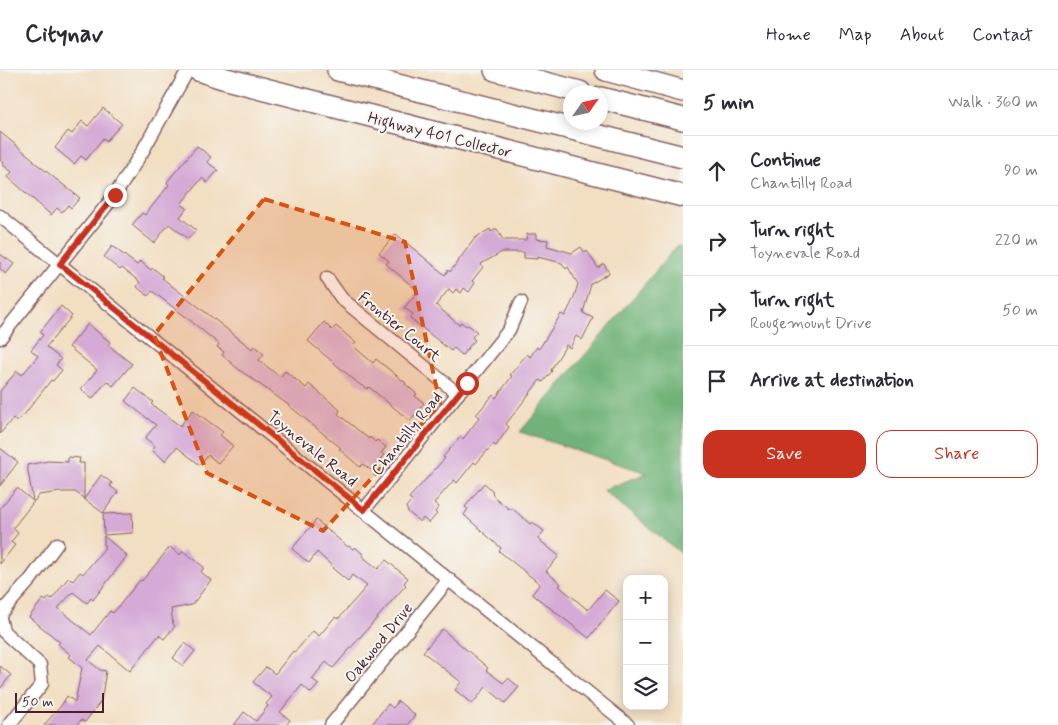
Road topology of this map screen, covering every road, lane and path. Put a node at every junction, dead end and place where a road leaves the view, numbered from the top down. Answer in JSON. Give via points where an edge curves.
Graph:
{"nodes":[{"id":1,"x":188,"y":70,"type":"edge"},
{"id":2,"x":198,"y":70,"type":"edge"},
{"id":3,"x":338,"y":70,"type":"edge"},
{"id":4,"x":495,"y":70,"type":"edge"},
{"id":5,"x":606,"y":70,"type":"edge"},
{"id":6,"x":563,"y":88,"type":"edge"},
{"id":7,"x":683,"y":91,"type":"edge"},
{"id":8,"x":608,"y":100,"type":"edge"},
{"id":9,"x":683,"y":119,"type":"edge"},
{"id":10,"x":683,"y":157,"type":"edge"},
{"id":11,"x":683,"y":196,"type":"edge"},
{"id":12,"x":0,"y":216,"type":"edge"},
{"id":13,"x":60,"y":264,"type":"junction"},
{"id":14,"x":327,"y":278,"type":"dead end"},
{"id":15,"x":521,"y":302,"type":"dead end"},
{"id":16,"x":0,"y":338,"type":"edge"},
{"id":17,"x":458,"y":394,"type":"junction"},
{"id":18,"x":364,"y":510,"type":"junction"},
{"id":19,"x":58,"y":544,"type":"dead end"},
{"id":20,"x":449,"y":579,"type":"junction"},
{"id":21,"x":0,"y":614,"type":"edge"},
{"id":22,"x":0,"y":618,"type":"edge"},
{"id":23,"x":9,"y":725,"type":"edge"},
{"id":24,"x":331,"y":725,"type":"edge"},
{"id":25,"x":628,"y":725,"type":"edge"}],
"edges":[{"from":1,"to":13,"type":"street","via":[[115,195]]},
{"from":2,"to":11,"type":"highway","name":"Highway 401 Collector","via":[[226,80]]},
{"from":3,"to":10,"type":"highway"},
{"from":4,"to":6,"type":"highway"},
{"from":5,"to":7,"type":"highway"},
{"from":8,"to":9,"type":"highway"},
{"from":12,"to":13,"type":"street","name":"Toynevale Road"},
{"from":13,"to":16,"type":"street"},
{"from":13,"to":18,"type":"street","name":"Toynevale Road"},
{"from":14,"to":17,"type":"street","name":"Frontier Court","via":[[342,299]]},
{"from":15,"to":17,"type":"street","name":"Chantilly Road","via":[[509,330]]},
{"from":17,"to":18,"type":"street","name":"Chantilly Road"},
{"from":18,"to":20,"type":"street","name":"Toynevale Road"},
{"from":19,"to":21,"type":"street"},
{"from":20,"to":24,"type":"street","name":"Oakwood Drive"},
{"from":20,"to":25,"type":"street","name":"Toynevale Road"},
{"from":22,"to":23,"type":"street","via":[[3,631],[40,665],[42,684]]}]}
